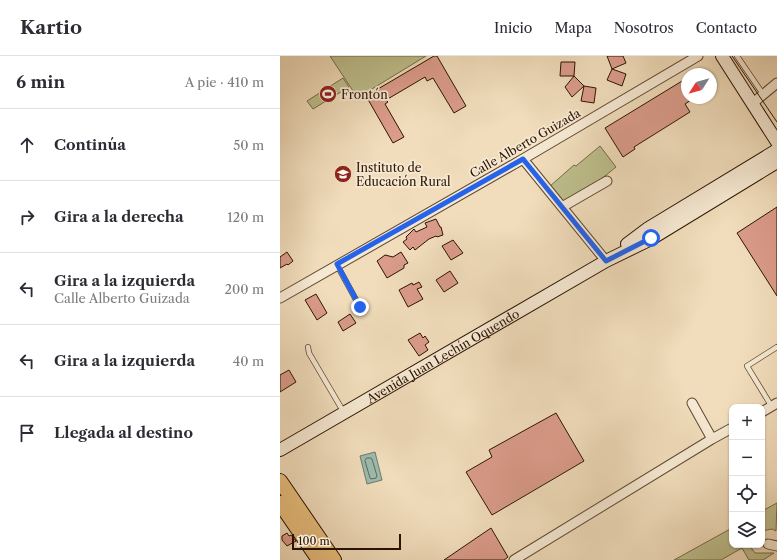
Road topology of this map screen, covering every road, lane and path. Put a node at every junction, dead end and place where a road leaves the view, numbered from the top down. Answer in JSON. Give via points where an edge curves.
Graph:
{"nodes":[{"id":1,"x":698,"y":56,"type":"edge"},
{"id":2,"x":722,"y":56,"type":"edge"},
{"id":3,"x":737,"y":56,"type":"edge"},
{"id":4,"x":777,"y":83,"type":"edge"},
{"id":5,"x":763,"y":94,"type":"junction"},
{"id":6,"x":752,"y":103,"type":"junction"},
{"id":7,"x":777,"y":142,"type":"edge"},
{"id":8,"x":777,"y":150,"type":"edge"},
{"id":9,"x":523,"y":159,"type":"junction"},
{"id":10,"x":777,"y":162,"type":"edge"},
{"id":11,"x":607,"y":181,"type":"dead end"},
{"id":12,"x":562,"y":207,"type":"junction"},
{"id":13,"x":606,"y":261,"type":"junction"},
{"id":14,"x":337,"y":264,"type":"junction"},
{"id":15,"x":280,"y":298,"type":"edge"},
{"id":16,"x":360,"y":307,"type":"dead end"},
{"id":17,"x":308,"y":347,"type":"dead end"},
{"id":18,"x":777,"y":347,"type":"edge"},
{"id":19,"x":692,"y":403,"type":"dead end"},
{"id":20,"x":774,"y":405,"type":"edge"},
{"id":21,"x":765,"y":410,"type":"edge"},
{"id":22,"x":344,"y":413,"type":"junction"},
{"id":23,"x":729,"y":430,"type":"edge"},
{"id":24,"x":712,"y":439,"type":"junction"},
{"id":25,"x":280,"y":450,"type":"edge"},
{"id":26,"x":280,"y":481,"type":"edge"},
{"id":27,"x":280,"y":503,"type":"edge"},
{"id":28,"x":768,"y":544,"type":"dead end"},
{"id":29,"x":777,"y":546,"type":"edge"},
{"id":30,"x":319,"y":560,"type":"edge"},
{"id":31,"x":334,"y":560,"type":"edge"},
{"id":32,"x":514,"y":560,"type":"edge"}],
"edges":[{"from":1,"to":9,"type":"street","name":"Calle Alberto Guizada"},
{"from":2,"to":6,"type":"street"},
{"from":3,"to":5,"type":"lane"},
{"from":4,"to":5,"type":"street"},
{"from":5,"to":6,"type":"street"},
{"from":6,"to":7,"type":"street"},
{"from":8,"to":13,"type":"street","name":"Avenida Juan Lechín Oquendo","via":[[647,229]]},
{"from":9,"to":12,"type":"street"},
{"from":9,"to":14,"type":"street","name":"Calle Alberto Guizada"},
{"from":10,"to":13,"type":"street","name":"Avenida Juan Lechín Oquendo","via":[[651,238]]},
{"from":11,"to":12,"type":"street"},
{"from":12,"to":13,"type":"street"},
{"from":13,"to":22,"type":"street","name":"Avenida Juan Lechín Oquendo"},
{"from":14,"to":15,"type":"street","name":"Calle Alberto Guizada"},
{"from":14,"to":16,"type":"lane"},
{"from":17,"to":22,"type":"lane"},
{"from":18,"to":20,"type":"lane","via":[[747,366]]},
{"from":19,"to":24,"type":"street"},
{"from":20,"to":21,"type":"street"},
{"from":22,"to":25,"type":"street","name":"Avenida Juan Lechín Oquendo"},
{"from":23,"to":24,"type":"street"},
{"from":24,"to":32,"type":"street"},
{"from":26,"to":31,"type":"main road"},
{"from":27,"to":30,"type":"main road"},
{"from":28,"to":29,"type":"street"}]}
